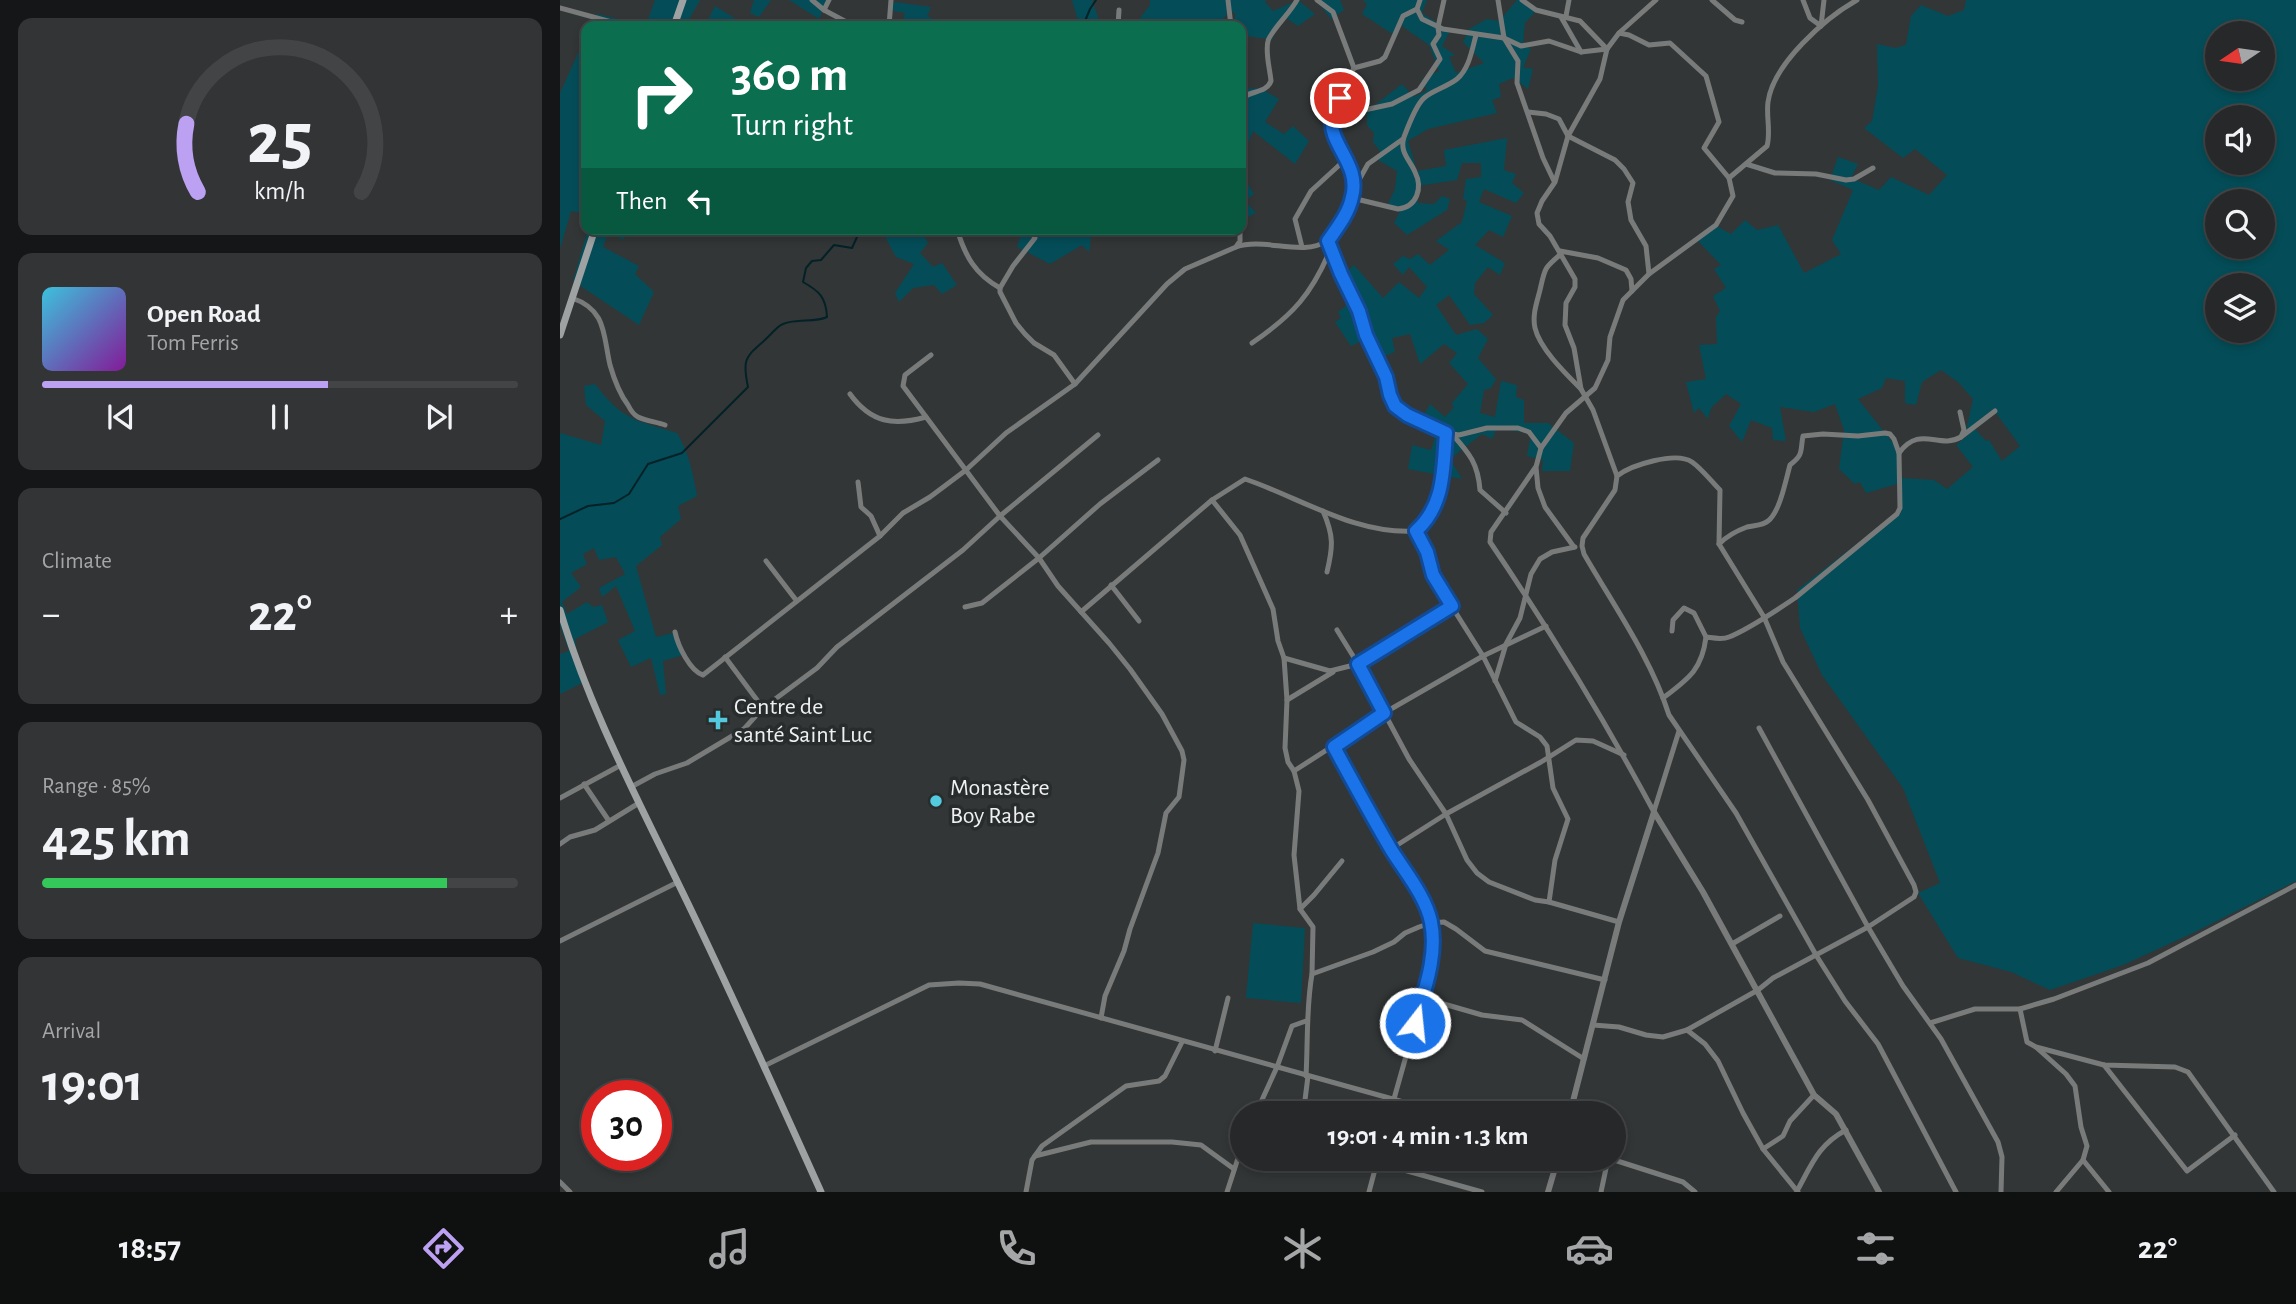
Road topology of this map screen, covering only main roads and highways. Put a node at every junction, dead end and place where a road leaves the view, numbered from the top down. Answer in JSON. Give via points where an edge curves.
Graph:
{"nodes":[{"id":1,"x":683,"y":0,"type":"edge"},
{"id":2,"x":676,"y":21,"type":"edge"},
{"id":3,"x":594,"y":235,"type":"edge"},
{"id":4,"x":560,"y":335,"type":"edge"},
{"id":5,"x":560,"y":610,"type":"edge"},
{"id":6,"x":821,"y":1192,"type":"edge"}],
"edges":[{"from":1,"to":2,"type":"main road"},
{"from":3,"to":4,"type":"main road"},
{"from":5,"to":6,"type":"main road","via":[[575,658],[621,765]]}]}
